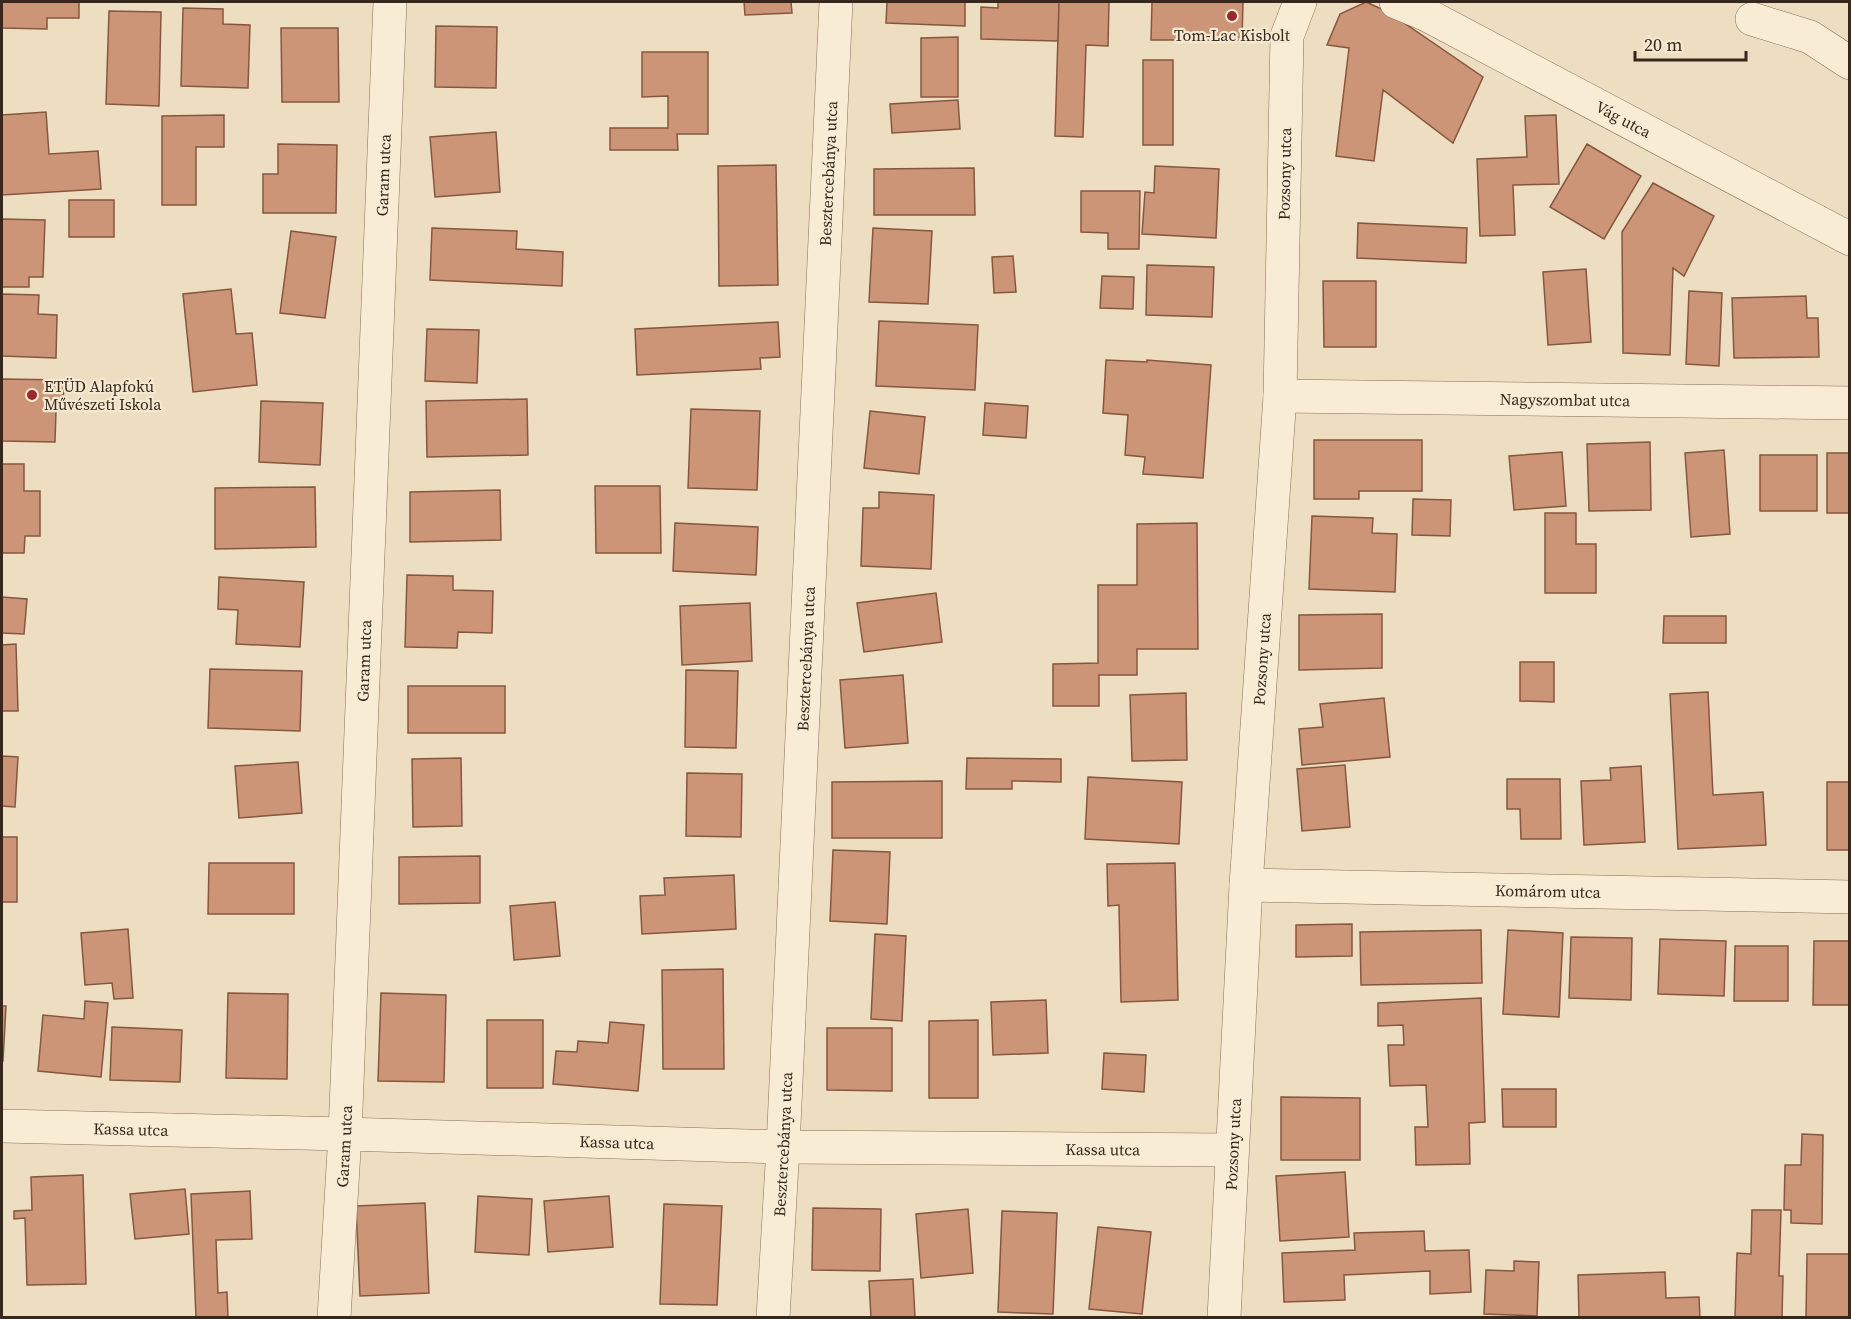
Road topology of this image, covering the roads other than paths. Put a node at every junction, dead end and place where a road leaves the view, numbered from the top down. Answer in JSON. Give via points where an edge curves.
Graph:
{"nodes":[{"id":1,"x":390,"y":2,"type":"edge"},
{"id":2,"x":836,"y":2,"type":"edge"},
{"id":3,"x":1300,"y":2,"type":"edge"},
{"id":4,"x":1396,"y":2,"type":"edge"},
{"id":5,"x":1752,"y":19,"type":"dead end"},
{"id":6,"x":1850,"y":63,"type":"edge"},
{"id":7,"x":1850,"y":238,"type":"edge"},
{"id":8,"x":1280,"y":396,"type":"junction"},
{"id":9,"x":1850,"y":403,"type":"edge"},
{"id":10,"x":1246,"y":885,"type":"junction"},
{"id":11,"x":1850,"y":897,"type":"edge"},
{"id":12,"x":2,"y":1126,"type":"edge"},
{"id":13,"x":345,"y":1134,"type":"junction"},
{"id":14,"x":783,"y":1147,"type":"junction"},
{"id":15,"x":1231,"y":1150,"type":"junction"},
{"id":16,"x":334,"y":1317,"type":"edge"},
{"id":17,"x":773,"y":1317,"type":"edge"},
{"id":18,"x":1224,"y":1317,"type":"edge"}],
"edges":[{"from":1,"to":13,"type":"street","name":"Garam utca"},
{"from":2,"to":14,"type":"street","name":"Besztercebánya utca"},
{"from":3,"to":8,"type":"street","name":"Pozsony utca","via":[[1287,36]]},
{"from":4,"to":7,"type":"street","name":"Vág utca","via":[[1436,19]]},
{"from":5,"to":6,"type":"street","via":[[1810,37]]},
{"from":8,"to":9,"type":"street","name":"Nagyszombat utca"},
{"from":8,"to":10,"type":"street","name":"Pozsony utca"},
{"from":10,"to":11,"type":"street","name":"Komárom utca"},
{"from":10,"to":15,"type":"street","name":"Pozsony utca"},
{"from":12,"to":13,"type":"street","name":"Kassa utca"},
{"from":13,"to":14,"type":"street","name":"Kassa utca"},
{"from":13,"to":16,"type":"street","name":"Garam utca"},
{"from":14,"to":15,"type":"street","name":"Kassa utca"},
{"from":14,"to":17,"type":"street","name":"Besztercebánya utca"},
{"from":15,"to":18,"type":"street","name":"Pozsony utca"}]}
